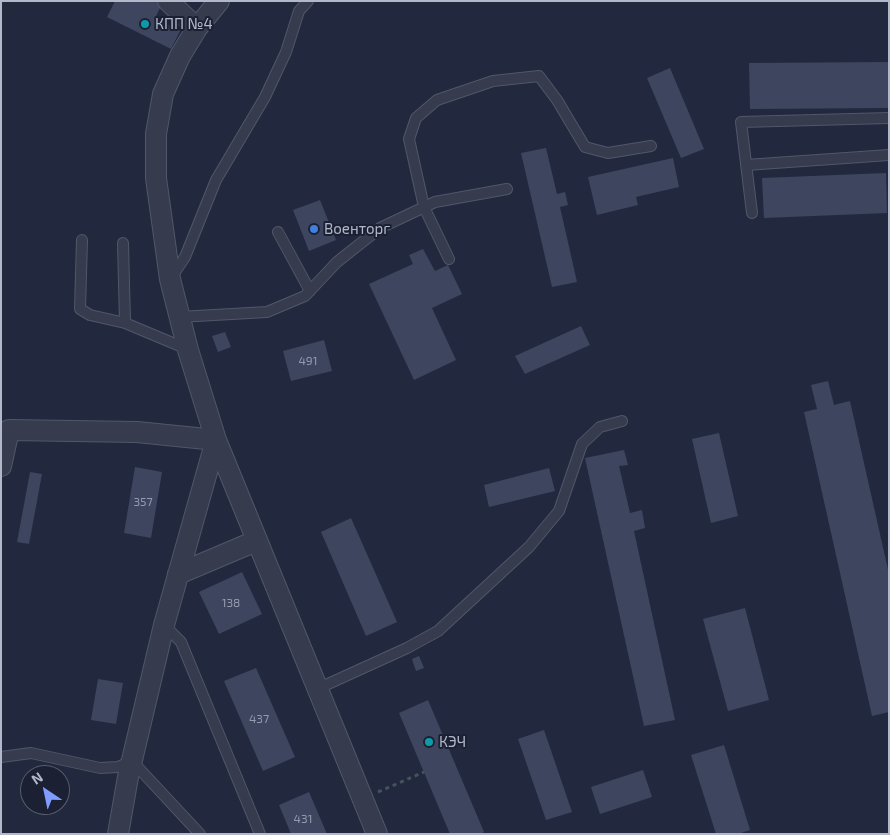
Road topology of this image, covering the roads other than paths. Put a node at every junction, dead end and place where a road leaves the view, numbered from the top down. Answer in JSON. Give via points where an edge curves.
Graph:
{"nodes":[{"id":1,"x":168,"y":1,"type":"edge"},
{"id":2,"x":219,"y":1,"type":"edge"},
{"id":3,"x":308,"y":1,"type":"edge"},
{"id":4,"x":197,"y":28,"type":"junction"},
{"id":5,"x":889,"y":118,"type":"edge"},
{"id":6,"x":651,"y":146,"type":"dead end"},
{"id":7,"x":889,"y":155,"type":"edge"},
{"id":8,"x":746,"y":165,"type":"junction"},
{"id":9,"x":507,"y":189,"type":"dead end"},
{"id":10,"x":424,"y":207,"type":"junction"},
{"id":11,"x":752,"y":213,"type":"dead end"},
{"id":12,"x":278,"y":232,"type":"dead end"},
{"id":13,"x":82,"y":240,"type":"dead end"},
{"id":14,"x":123,"y":243,"type":"dead end"},
{"id":15,"x":449,"y":259,"type":"dead end"},
{"id":16,"x":170,"y":279,"type":"junction"},
{"id":17,"x":310,"y":291,"type":"junction"},
{"id":18,"x":179,"y":317,"type":"junction"},
{"id":19,"x":125,"y":323,"type":"junction"},
{"id":20,"x":188,"y":350,"type":"junction"},
{"id":21,"x":622,"y":421,"type":"dead end"},
{"id":22,"x":5,"y":430,"type":"edge"},
{"id":23,"x":216,"y":440,"type":"junction"},
{"id":24,"x":1,"y":466,"type":"edge"},
{"id":25,"x":256,"y":541,"type":"junction"},
{"id":26,"x":178,"y":574,"type":"junction"},
{"id":27,"x":164,"y":625,"type":"junction"},
{"id":28,"x":317,"y":689,"type":"junction"},
{"id":29,"x":1,"y":757,"type":"edge"},
{"id":30,"x":132,"y":761,"type":"junction"},
{"id":31,"x":118,"y":834,"type":"edge"},
{"id":32,"x":200,"y":834,"type":"edge"},
{"id":33,"x":260,"y":834,"type":"edge"},
{"id":34,"x":377,"y":834,"type":"edge"}],
"edges":[{"from":1,"to":4,"type":"street"},
{"from":2,"to":4,"type":"street"},
{"from":3,"to":16,"type":"lane","via":[[299,11],[286,52],[265,97],[216,180],[185,256]]},
{"from":4,"to":16,"type":"street","via":[[169,75],[156,134],[156,178]]},
{"from":5,"to":8,"type":"lane","via":[[741,122]]},
{"from":6,"to":10,"type":"lane","via":[[608,153],[585,147],[539,76],[493,81],[437,100],[416,118],[409,139]]},
{"from":7,"to":8,"type":"lane"},
{"from":8,"to":11,"type":"lane"},
{"from":9,"to":10,"type":"lane","via":[[435,202]]},
{"from":10,"to":15,"type":"lane"},
{"from":10,"to":17,"type":"lane","via":[[380,228],[337,262]]},
{"from":12,"to":17,"type":"lane"},
{"from":13,"to":19,"type":"lane","via":[[80,309],[90,315]]},
{"from":14,"to":19,"type":"lane"},
{"from":16,"to":18,"type":"street"},
{"from":17,"to":18,"type":"lane","via":[[267,312]]},
{"from":18,"to":20,"type":"street"},
{"from":19,"to":20,"type":"lane"},
{"from":20,"to":23,"type":"street"},
{"from":21,"to":28,"type":"lane","via":[[600,427],[582,444],[559,511],[528,547],[438,631]]},
{"from":22,"to":23,"type":"street","via":[[137,432]]},
{"from":22,"to":24,"type":"street"},
{"from":23,"to":25,"type":"street"},
{"from":23,"to":26,"type":"street"},
{"from":25,"to":26,"type":"street"},
{"from":25,"to":28,"type":"street"},
{"from":26,"to":27,"type":"street"},
{"from":27,"to":30,"type":"street"},
{"from":27,"to":33,"type":"lane","via":[[181,642]]},
{"from":28,"to":34,"type":"street"},
{"from":29,"to":30,"type":"lane","via":[[31,753],[100,768],[118,767]]},
{"from":30,"to":31,"type":"street"},
{"from":30,"to":32,"type":"lane"}]}
